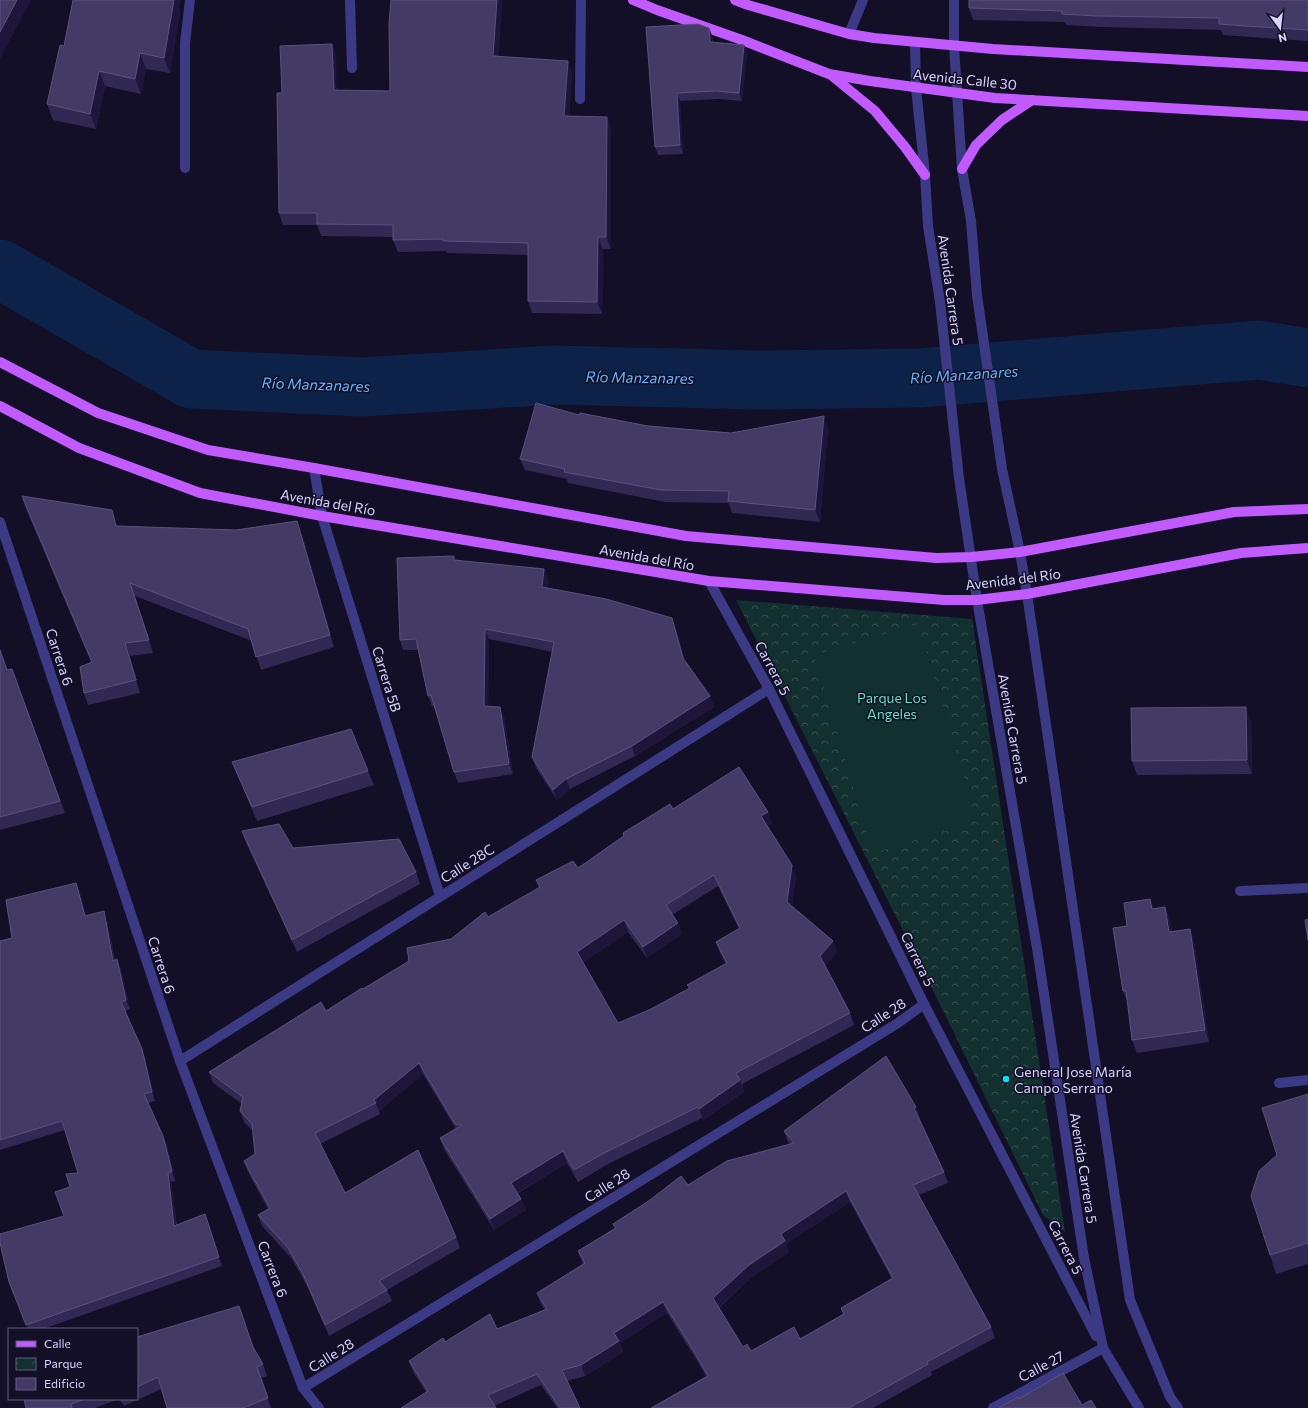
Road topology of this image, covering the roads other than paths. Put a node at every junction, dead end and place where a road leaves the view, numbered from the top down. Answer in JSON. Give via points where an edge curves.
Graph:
{"nodes":[{"id":1,"x":190,"y":0,"type":"edge"},
{"id":2,"x":350,"y":0,"type":"edge"},
{"id":3,"x":581,"y":0,"type":"edge"},
{"id":4,"x":633,"y":0,"type":"edge"},
{"id":5,"x":735,"y":0,"type":"edge"},
{"id":6,"x":863,"y":0,"type":"edge"},
{"id":7,"x":954,"y":0,"type":"edge"},
{"id":8,"x":849,"y":34,"type":"junction"},
{"id":9,"x":915,"y":42,"type":"junction"},
{"id":10,"x":954,"y":46,"type":"junction"},
{"id":11,"x":1308,"y":67,"type":"edge"},
{"id":12,"x":352,"y":68,"type":"dead end"},
{"id":13,"x":829,"y":74,"type":"junction"},
{"id":14,"x":916,"y":88,"type":"junction"},
{"id":15,"x":956,"y":93,"type":"junction"},
{"id":16,"x":580,"y":99,"type":"dead end"},
{"id":17,"x":1032,"y":100,"type":"junction"},
{"id":18,"x":1308,"y":116,"type":"edge"},
{"id":19,"x":185,"y":168,"type":"dead end"},
{"id":20,"x":962,"y":169,"type":"junction"},
{"id":21,"x":925,"y":175,"type":"junction"},
{"id":22,"x":0,"y":362,"type":"edge"},
{"id":23,"x":0,"y":406,"type":"edge"},
{"id":24,"x":314,"y":468,"type":"junction"},
{"id":25,"x":1308,"y":509,"type":"edge"},
{"id":26,"x":322,"y":516,"type":"junction"},
{"id":27,"x":0,"y":522,"type":"edge"},
{"id":28,"x":1308,"y":548,"type":"edge"},
{"id":29,"x":1020,"y":552,"type":"junction"},
{"id":30,"x":971,"y":557,"type":"junction"},
{"id":31,"x":709,"y":581,"type":"junction"},
{"id":32,"x":1027,"y":594,"type":"junction"},
{"id":33,"x":977,"y":600,"type":"junction"},
{"id":34,"x":769,"y":689,"type":"junction"},
{"id":35,"x":1308,"y":888,"type":"edge"},
{"id":36,"x":1240,"y":891,"type":"dead end"},
{"id":37,"x":440,"y":896,"type":"junction"},
{"id":38,"x":924,"y":1004,"type":"junction"},
{"id":39,"x":180,"y":1060,"type":"junction"},
{"id":40,"x":1308,"y":1080,"type":"edge"},
{"id":41,"x":1279,"y":1083,"type":"dead end"},
{"id":42,"x":1103,"y":1348,"type":"junction"},
{"id":43,"x":304,"y":1388,"type":"junction"},
{"id":44,"x":319,"y":1408,"type":"edge"},
{"id":45,"x":993,"y":1408,"type":"edge"},
{"id":46,"x":1139,"y":1408,"type":"edge"},
{"id":47,"x":1178,"y":1408,"type":"edge"}],
"edges":[{"from":1,"to":19,"type":"street","via":[[185,43]]},
{"from":2,"to":12,"type":"street"},
{"from":3,"to":16,"type":"street"},
{"from":4,"to":13,"type":"main road","name":"Avenida Calle 30"},
{"from":5,"to":8,"type":"main road"},
{"from":6,"to":8,"type":"street"},
{"from":7,"to":10,"type":"street"},
{"from":8,"to":9,"type":"main road"},
{"from":9,"to":10,"type":"main road"},
{"from":9,"to":14,"type":"street","name":"Avenida Carrera 5"},
{"from":10,"to":11,"type":"main road"},
{"from":10,"to":15,"type":"street","name":"Avenida Carrera 5"},
{"from":13,"to":14,"type":"main road","name":"Avenida Calle 30"},
{"from":13,"to":21,"type":"main road","via":[[875,111]]},
{"from":14,"to":15,"type":"main road","name":"Avenida Calle 30"},
{"from":14,"to":21,"type":"street","name":"Avenida Carrera 5"},
{"from":15,"to":17,"type":"main road","name":"Avenida Calle 30"},
{"from":15,"to":20,"type":"street","name":"Avenida Carrera 5"},
{"from":17,"to":18,"type":"main road","name":"Avenida Calle 30"},
{"from":17,"to":20,"type":"main road","via":[[1002,120],[976,145]]},
{"from":20,"to":29,"type":"street","name":"Avenida Carrera 5","via":[[1002,469]]},
{"from":21,"to":30,"type":"street","name":"Avenida Carrera 5","via":[[928,226],[940,302],[959,478]]},
{"from":22,"to":24,"type":"main road","name":"Avenida del Río","via":[[98,413],[208,450]]},
{"from":23,"to":26,"type":"main road","name":"Avenida del Río","via":[[79,448],[200,493]]},
{"from":24,"to":26,"type":"street","name":"Carrera 5B"},
{"from":24,"to":30,"type":"main road","name":"Avenida del Río","via":[[686,536],[936,558]]},
{"from":25,"to":29,"type":"main road","name":"Avenida del Río","via":[[1234,512]]},
{"from":26,"to":31,"type":"main road","name":"Avenida del Río"},
{"from":26,"to":37,"type":"street","name":"Carrera 5B"},
{"from":27,"to":39,"type":"street","name":"Carrera 6"},
{"from":28,"to":32,"type":"main road","name":"Avenida del Río","via":[[1241,553]]},
{"from":29,"to":30,"type":"main road","name":"Avenida del Río"},
{"from":29,"to":32,"type":"street","name":"Avenida Carrera 5"},
{"from":30,"to":33,"type":"street","name":"Avenida Carrera 5"},
{"from":31,"to":33,"type":"main road","name":"Avenida del Río","via":[[944,600]]},
{"from":31,"to":34,"type":"street","name":"Carrera 5"},
{"from":32,"to":33,"type":"main road","name":"Avenida del Río"},
{"from":32,"to":47,"type":"street","name":"Avenida Carrera 5","via":[[1130,1300],[1170,1397]]},
{"from":33,"to":42,"type":"street","name":"Avenida Carrera 5","via":[[1037,948],[1084,1258]]},
{"from":34,"to":37,"type":"street","name":"Calle 28C"},
{"from":34,"to":38,"type":"street","name":"Carrera 5"},
{"from":35,"to":36,"type":"street"},
{"from":37,"to":39,"type":"street","name":"Calle 28C"},
{"from":38,"to":42,"type":"street","name":"Carrera 5"},
{"from":38,"to":43,"type":"street","name":"Calle 28","via":[[892,1027]]},
{"from":39,"to":43,"type":"street","name":"Carrera 6"},
{"from":40,"to":41,"type":"street"},
{"from":42,"to":45,"type":"street","name":"Calle 27"},
{"from":42,"to":46,"type":"street","name":"Avenida Carrera 5"},
{"from":43,"to":44,"type":"street","name":"Carrera 6"}]}
